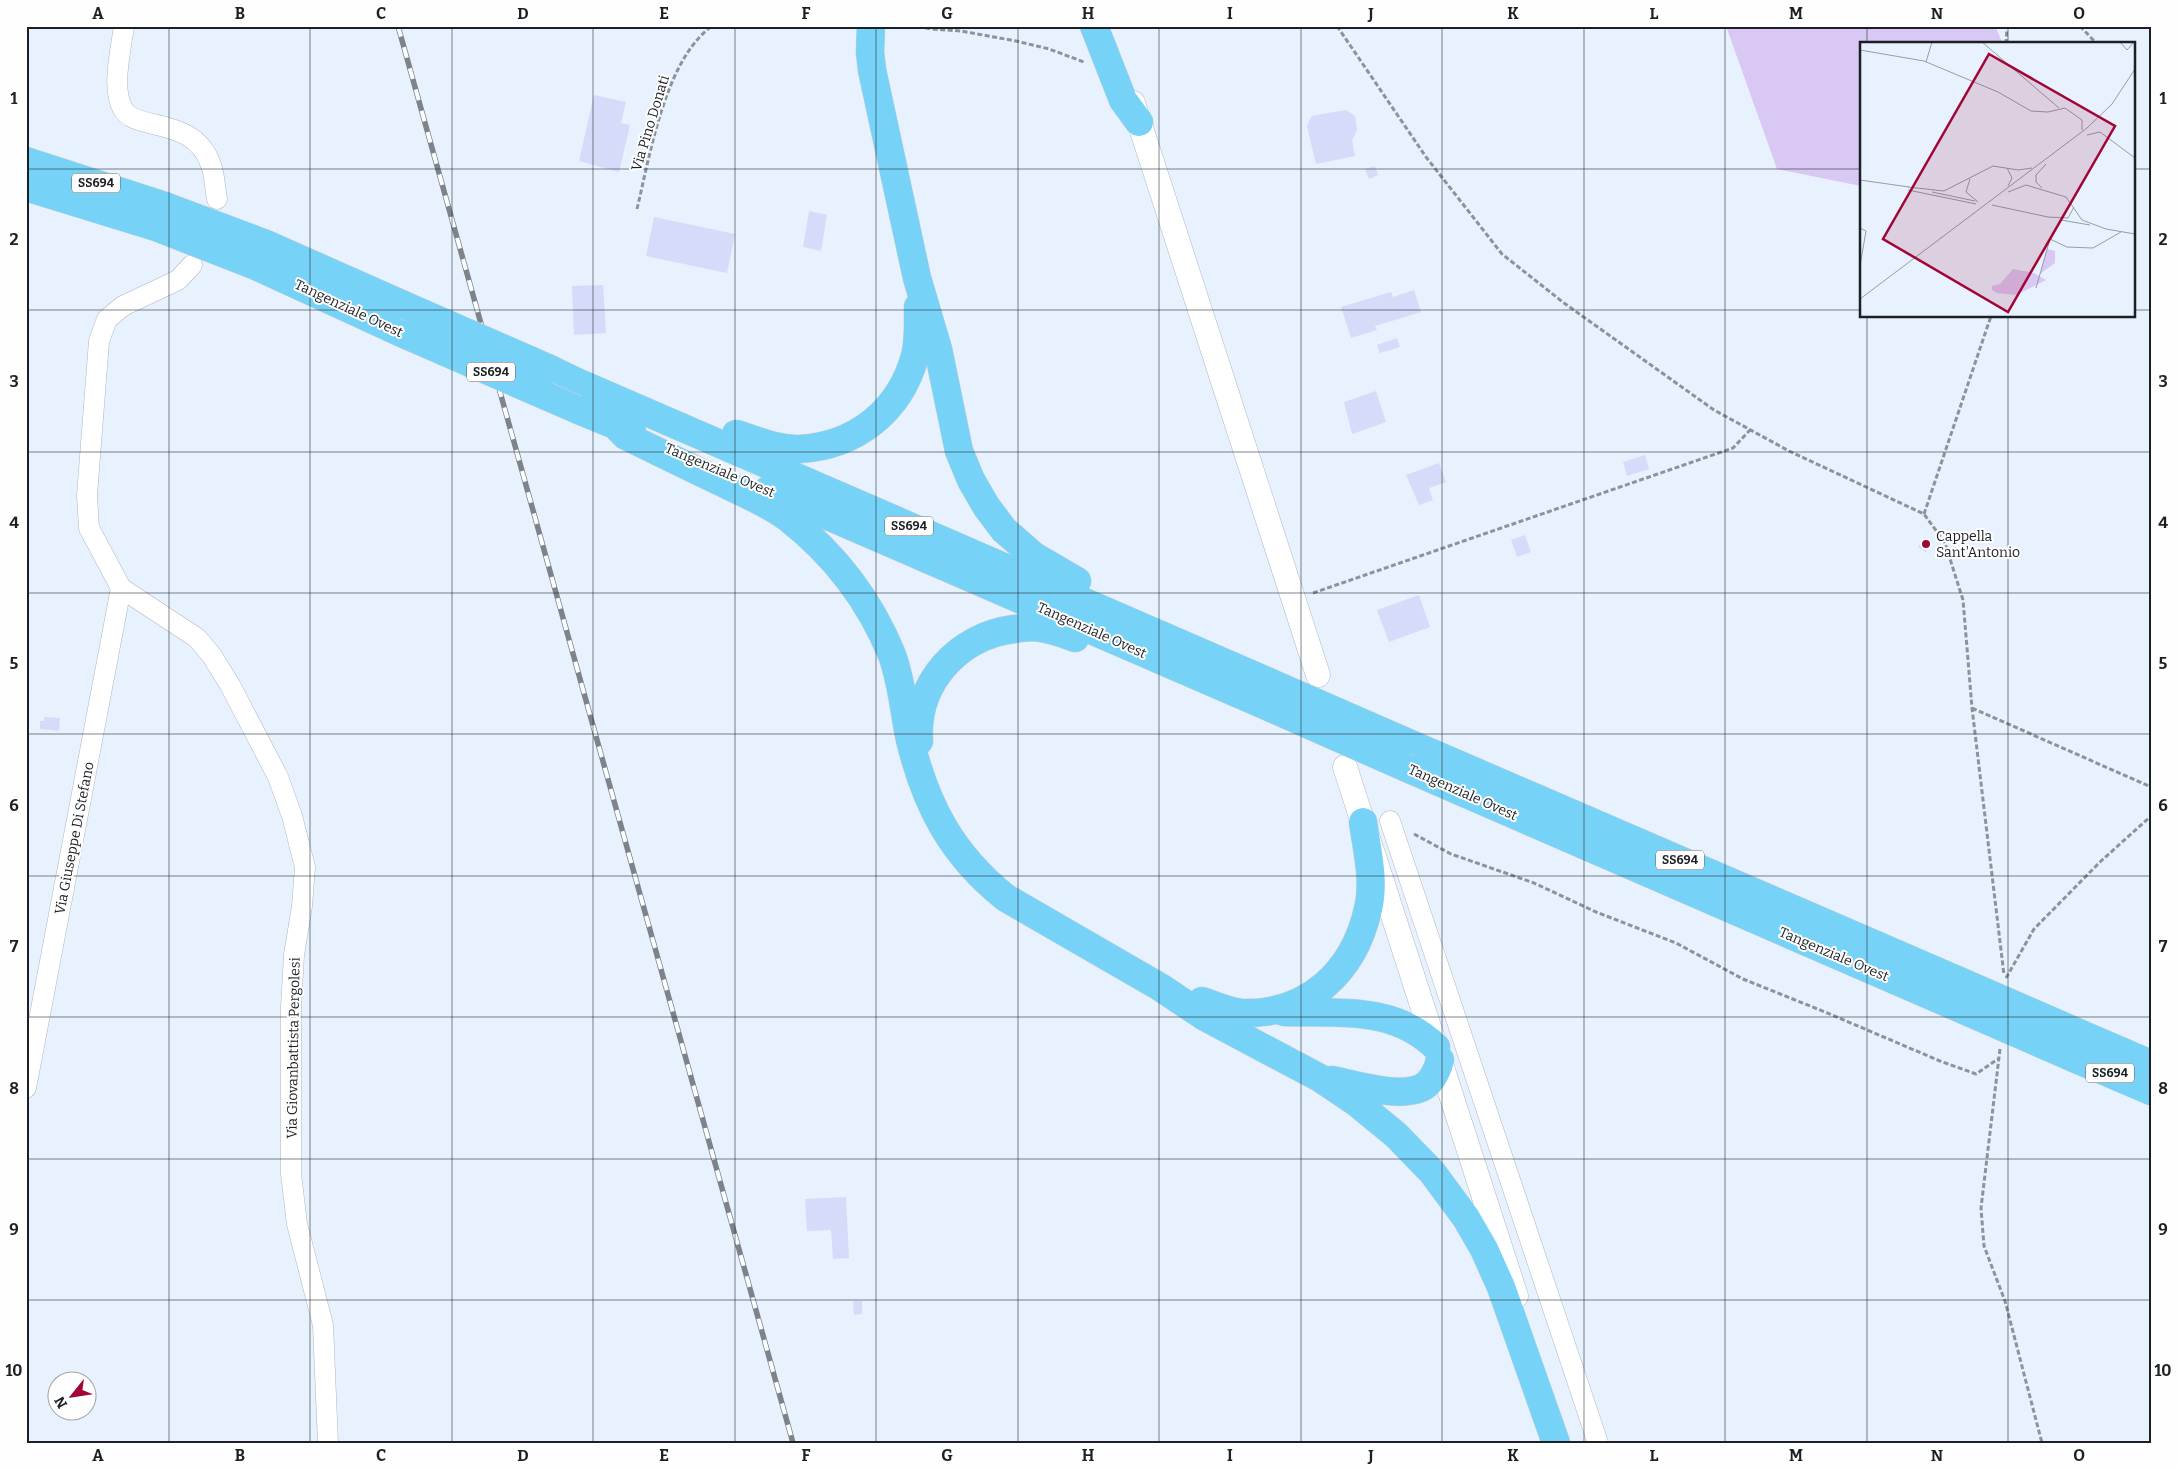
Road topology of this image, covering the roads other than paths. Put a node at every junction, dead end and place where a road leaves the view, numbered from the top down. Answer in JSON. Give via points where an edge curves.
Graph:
{"nodes":[{"id":1,"x":124,"y":26,"type":"edge"},
{"id":2,"x":871,"y":26,"type":"edge"},
{"id":3,"x":1094,"y":26,"type":"edge"},
{"id":4,"x":1107,"y":26,"type":"edge"},
{"id":5,"x":1139,"y":122,"type":"junction"},
{"id":6,"x":26,"y":161,"type":"edge"},
{"id":7,"x":26,"y":187,"type":"edge"},
{"id":8,"x":217,"y":199,"type":"dead end"},
{"id":9,"x":161,"y":216,"type":"junction"},
{"id":10,"x":261,"y":255,"type":"junction"},
{"id":11,"x":192,"y":266,"type":"dead end"},
{"id":12,"x":917,"y":278,"type":"junction"},
{"id":13,"x":577,"y":382,"type":"junction"},
{"id":14,"x":615,"y":424,"type":"junction"},
{"id":15,"x":121,"y":588,"type":"junction"},
{"id":16,"x":1209,"y":655,"type":"junction"},
{"id":17,"x":1318,"y":675,"type":"dead end"},
{"id":18,"x":1270,"y":695,"type":"junction"},
{"id":19,"x":1345,"y":768,"type":"dead end"},
{"id":20,"x":923,"y":785,"type":"junction"},
{"id":21,"x":1390,"y":821,"type":"road end"},
{"id":22,"x":1363,"y":822,"type":"junction"},
{"id":23,"x":1160,"y":987,"type":"junction"},
{"id":24,"x":1953,"y":992,"type":"junction"},
{"id":25,"x":1265,"y":1011,"type":"junction"},
{"id":26,"x":2074,"y":1044,"type":"junction"},
{"id":27,"x":1438,"y":1053,"type":"junction"},
{"id":28,"x":2151,"y":1064,"type":"edge"},
{"id":29,"x":1320,"y":1078,"type":"junction"},
{"id":30,"x":26,"y":1088,"type":"edge"},
{"id":31,"x":2151,"y":1091,"type":"edge"},
{"id":32,"x":328,"y":1443,"type":"edge"},
{"id":33,"x":1556,"y":1443,"type":"edge"},
{"id":34,"x":1564,"y":1443,"type":"edge"},
{"id":35,"x":1598,"y":1443,"type":"edge"}],
"edges":[{"from":1,"to":8,"type":"street","via":[[118,67],[118,98],[123,111],[134,120],[186,134],[200,147],[211,165]]},
{"from":2,"to":12,"type":"highway","via":[[872,70]]},
{"from":3,"to":5,"type":"highway","via":[[1123,100]]},
{"from":4,"to":5,"type":"street"},
{"from":5,"to":17,"type":"street"},
{"from":6,"to":9,"type":"highway","name":"Tangenziale Ovest","number":"SS694"},
{"from":7,"to":9,"type":"highway","name":"Tangenziale Ovest","number":"SS694"},
{"from":9,"to":10,"type":"highway","name":"Tangenziale Ovest","number":"SS694","bridge":true},
{"from":10,"to":13,"type":"highway","name":"Tangenziale Ovest","number":"SS694","bridge":true,"via":[[406,306]]},
{"from":10,"to":14,"type":"highway","name":"Tangenziale Ovest","number":"SS694","bridge":true,"via":[[406,334]]},
{"from":11,"to":15,"type":"street","name":"Via Giovanbattista Pergolesi","via":[[178,280],[123,306],[107,319],[99,341],[87,495],[89,528]]},
{"from":12,"to":13,"type":"highway","via":[[916,355],[903,387],[887,411],[861,431],[831,445],[797,449],[768,444],[601,383]]},
{"from":12,"to":16,"type":"highway","via":[[938,349],[959,450],[971,480],[1004,530],[1034,556],[1061,573],[1199,642]]},
{"from":13,"to":16,"type":"highway","name":"Tangenziale Ovest","number":"SS694"},
{"from":14,"to":18,"type":"highway","name":"Tangenziale Ovest","number":"SS694"},
{"from":14,"to":20,"type":"highway","via":[[626,436],[755,498],[786,517],[841,569],[870,610],[892,657]]},
{"from":15,"to":30,"type":"street","name":"Via Giuseppe Di Stefano"},
{"from":15,"to":32,"type":"street","name":"Via Giovanbattista Pergolesi","via":[[197,638],[212,656],[278,778],[305,867],[291,1007],[291,1174],[297,1224],[322,1325]]},
{"from":16,"to":18,"type":"highway","name":"Tangenziale Ovest","number":"SS694"},
{"from":18,"to":20,"type":"highway","via":[[1237,704],[1064,634],[1033,627],[1000,631],[974,641],[948,660],[932,683],[924,702],[919,731]]},
{"from":18,"to":24,"type":"highway","name":"Tangenziale Ovest","number":"SS694","bridge":true,"via":[[1404,741]]},
{"from":18,"to":24,"type":"highway","name":"Tangenziale Ovest","number":"SS694","bridge":true,"via":[[1409,769]]},
{"from":19,"to":22,"type":"street"},
{"from":20,"to":23,"type":"highway","via":[[945,832],[988,884],[1006,898]]},
{"from":21,"to":35,"type":"street"},
{"from":22,"to":25,"type":"highway","via":[[1371,881],[1369,908],[1351,955],[1335,977],[1311,996],[1288,1007]]},
{"from":22,"to":27,"type":"street"},
{"from":23,"to":25,"type":"highway","via":[[1240,1013]]},
{"from":23,"to":29,"type":"highway","via":[[1206,1017]]},
{"from":24,"to":26,"type":"highway","name":"Tangenziale Ovest","number":"SS694","bridge":true},
{"from":25,"to":27,"type":"highway","via":[[1357,1013],[1382,1017],[1416,1030]]},
{"from":26,"to":28,"type":"highway","name":"Tangenziale Ovest","number":"SS694"},
{"from":26,"to":31,"type":"highway","name":"Tangenziale Ovest","number":"SS694"},
{"from":27,"to":29,"type":"highway","via":[[1437,1072],[1421,1088],[1383,1090]]},
{"from":27,"to":34,"type":"street"},
{"from":29,"to":33,"type":"highway","via":[[1357,1103],[1396,1136],[1432,1172],[1466,1218],[1501,1288]]}]}
